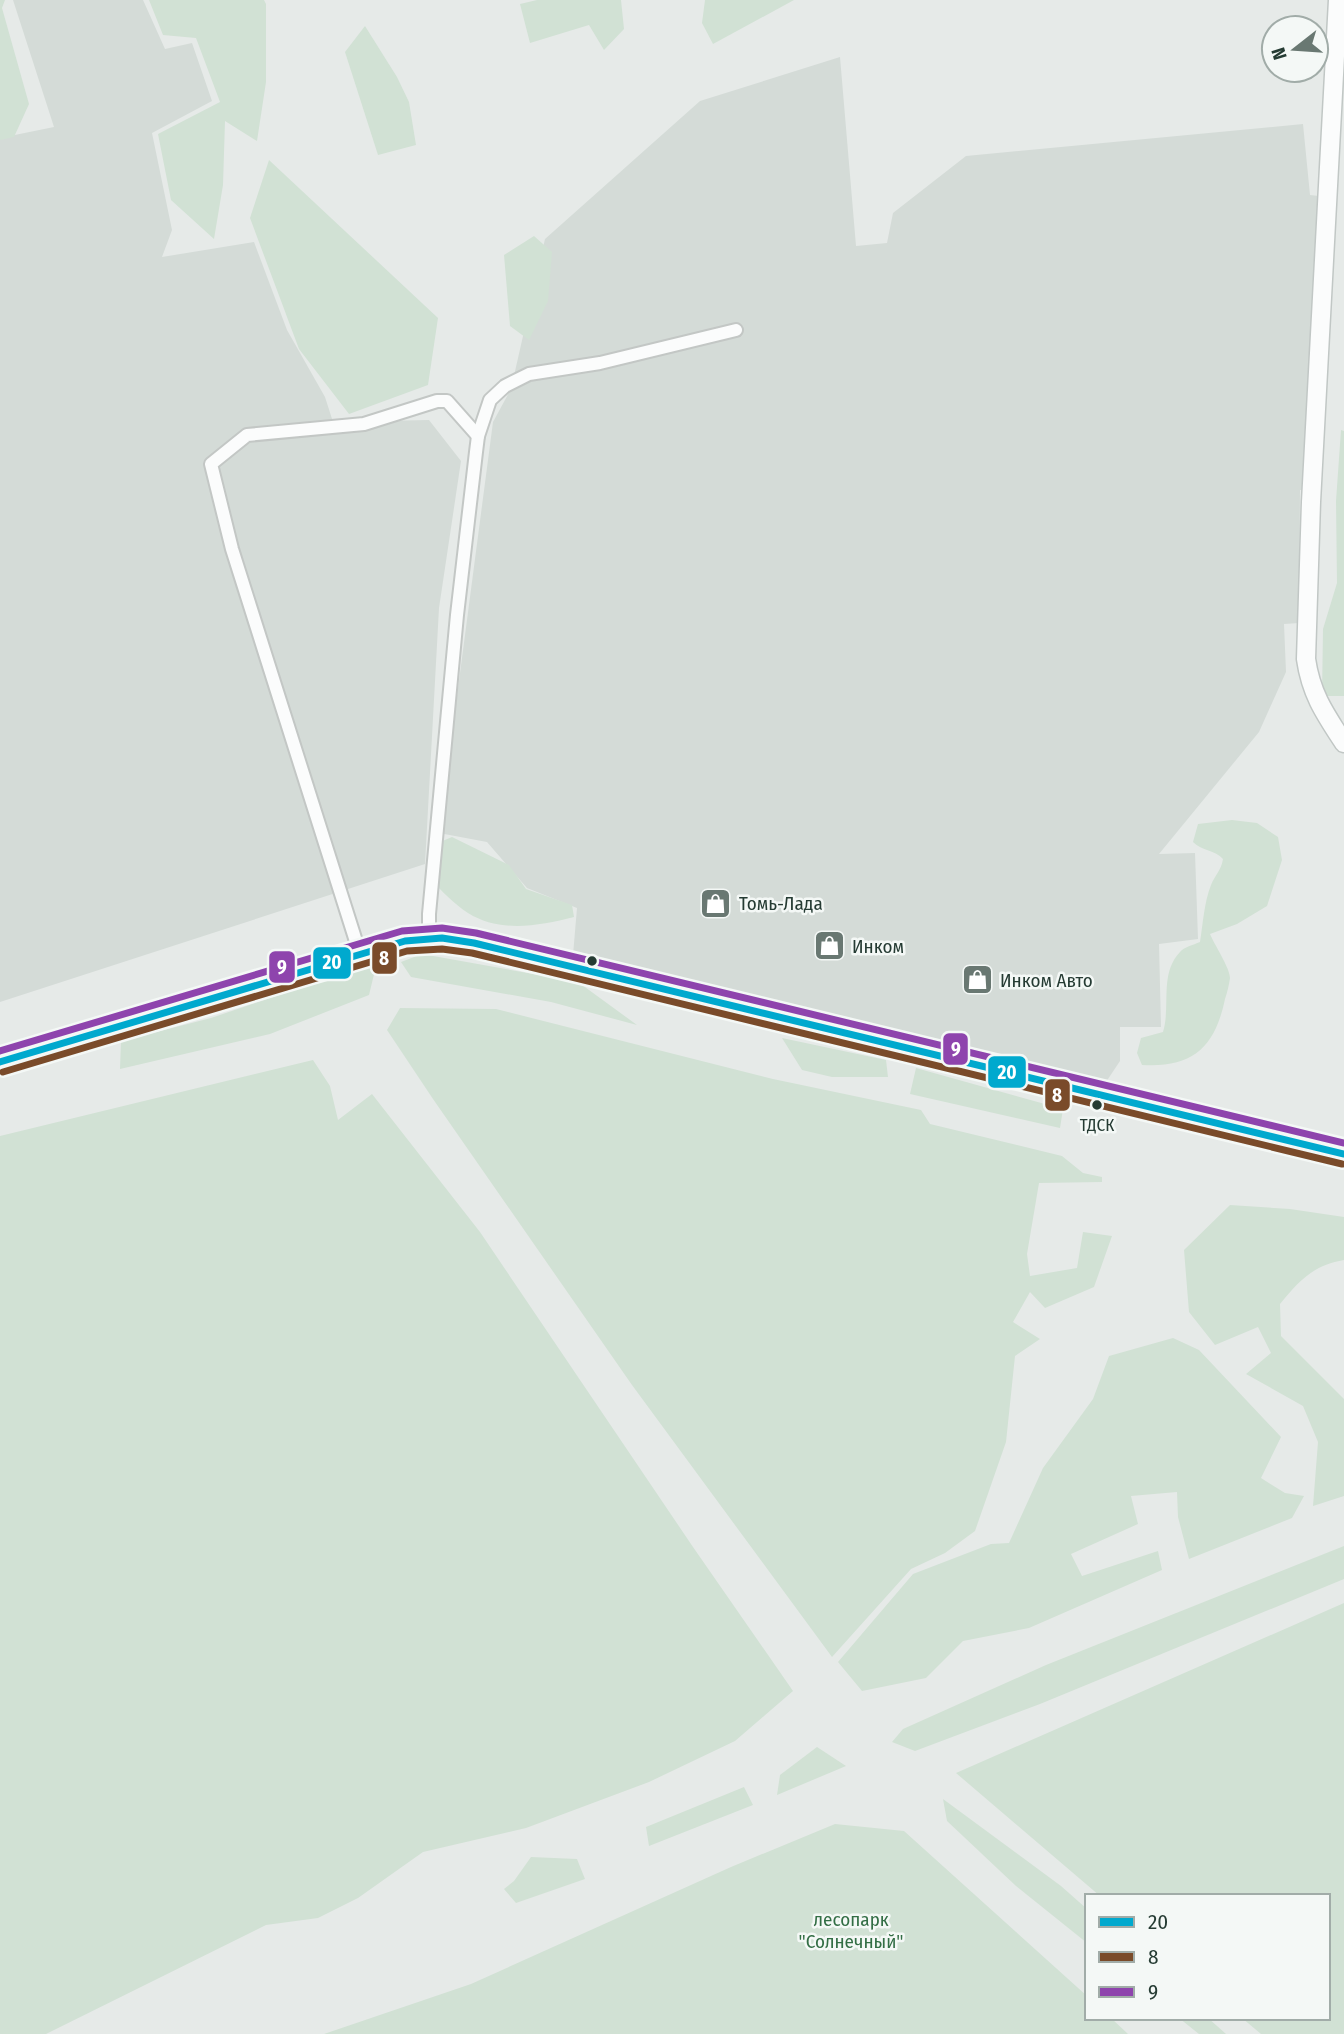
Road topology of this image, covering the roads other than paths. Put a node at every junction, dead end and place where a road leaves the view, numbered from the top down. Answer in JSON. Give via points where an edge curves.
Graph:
{"nodes":[{"id":1,"x":1338,"y":0,"type":"edge"},
{"id":2,"x":736,"y":330,"type":"dead end"},
{"id":3,"x":478,"y":436,"type":"junction"},
{"id":4,"x":1344,"y":743,"type":"edge"},
{"id":5,"x":429,"y":938,"type":"junction"},
{"id":6,"x":360,"y":954,"type":"junction"},
{"id":7,"x":0,"y":1062,"type":"edge"},
{"id":8,"x":1344,"y":1154,"type":"edge"}],
"edges":[{"from":1,"to":4,"type":"main road","via":[[1306,659],[1318,704]]},
{"from":2,"to":3,"type":"street","via":[[600,363],[529,374],[490,400]]},
{"from":3,"to":5,"type":"street"},
{"from":3,"to":6,"type":"street","via":[[447,401],[437,401],[364,424],[247,435],[211,464],[232,549]]},
{"from":5,"to":6,"type":"main road"},
{"from":5,"to":8,"type":"main road","via":[[474,943]]},
{"from":6,"to":7,"type":"main road"}]}
